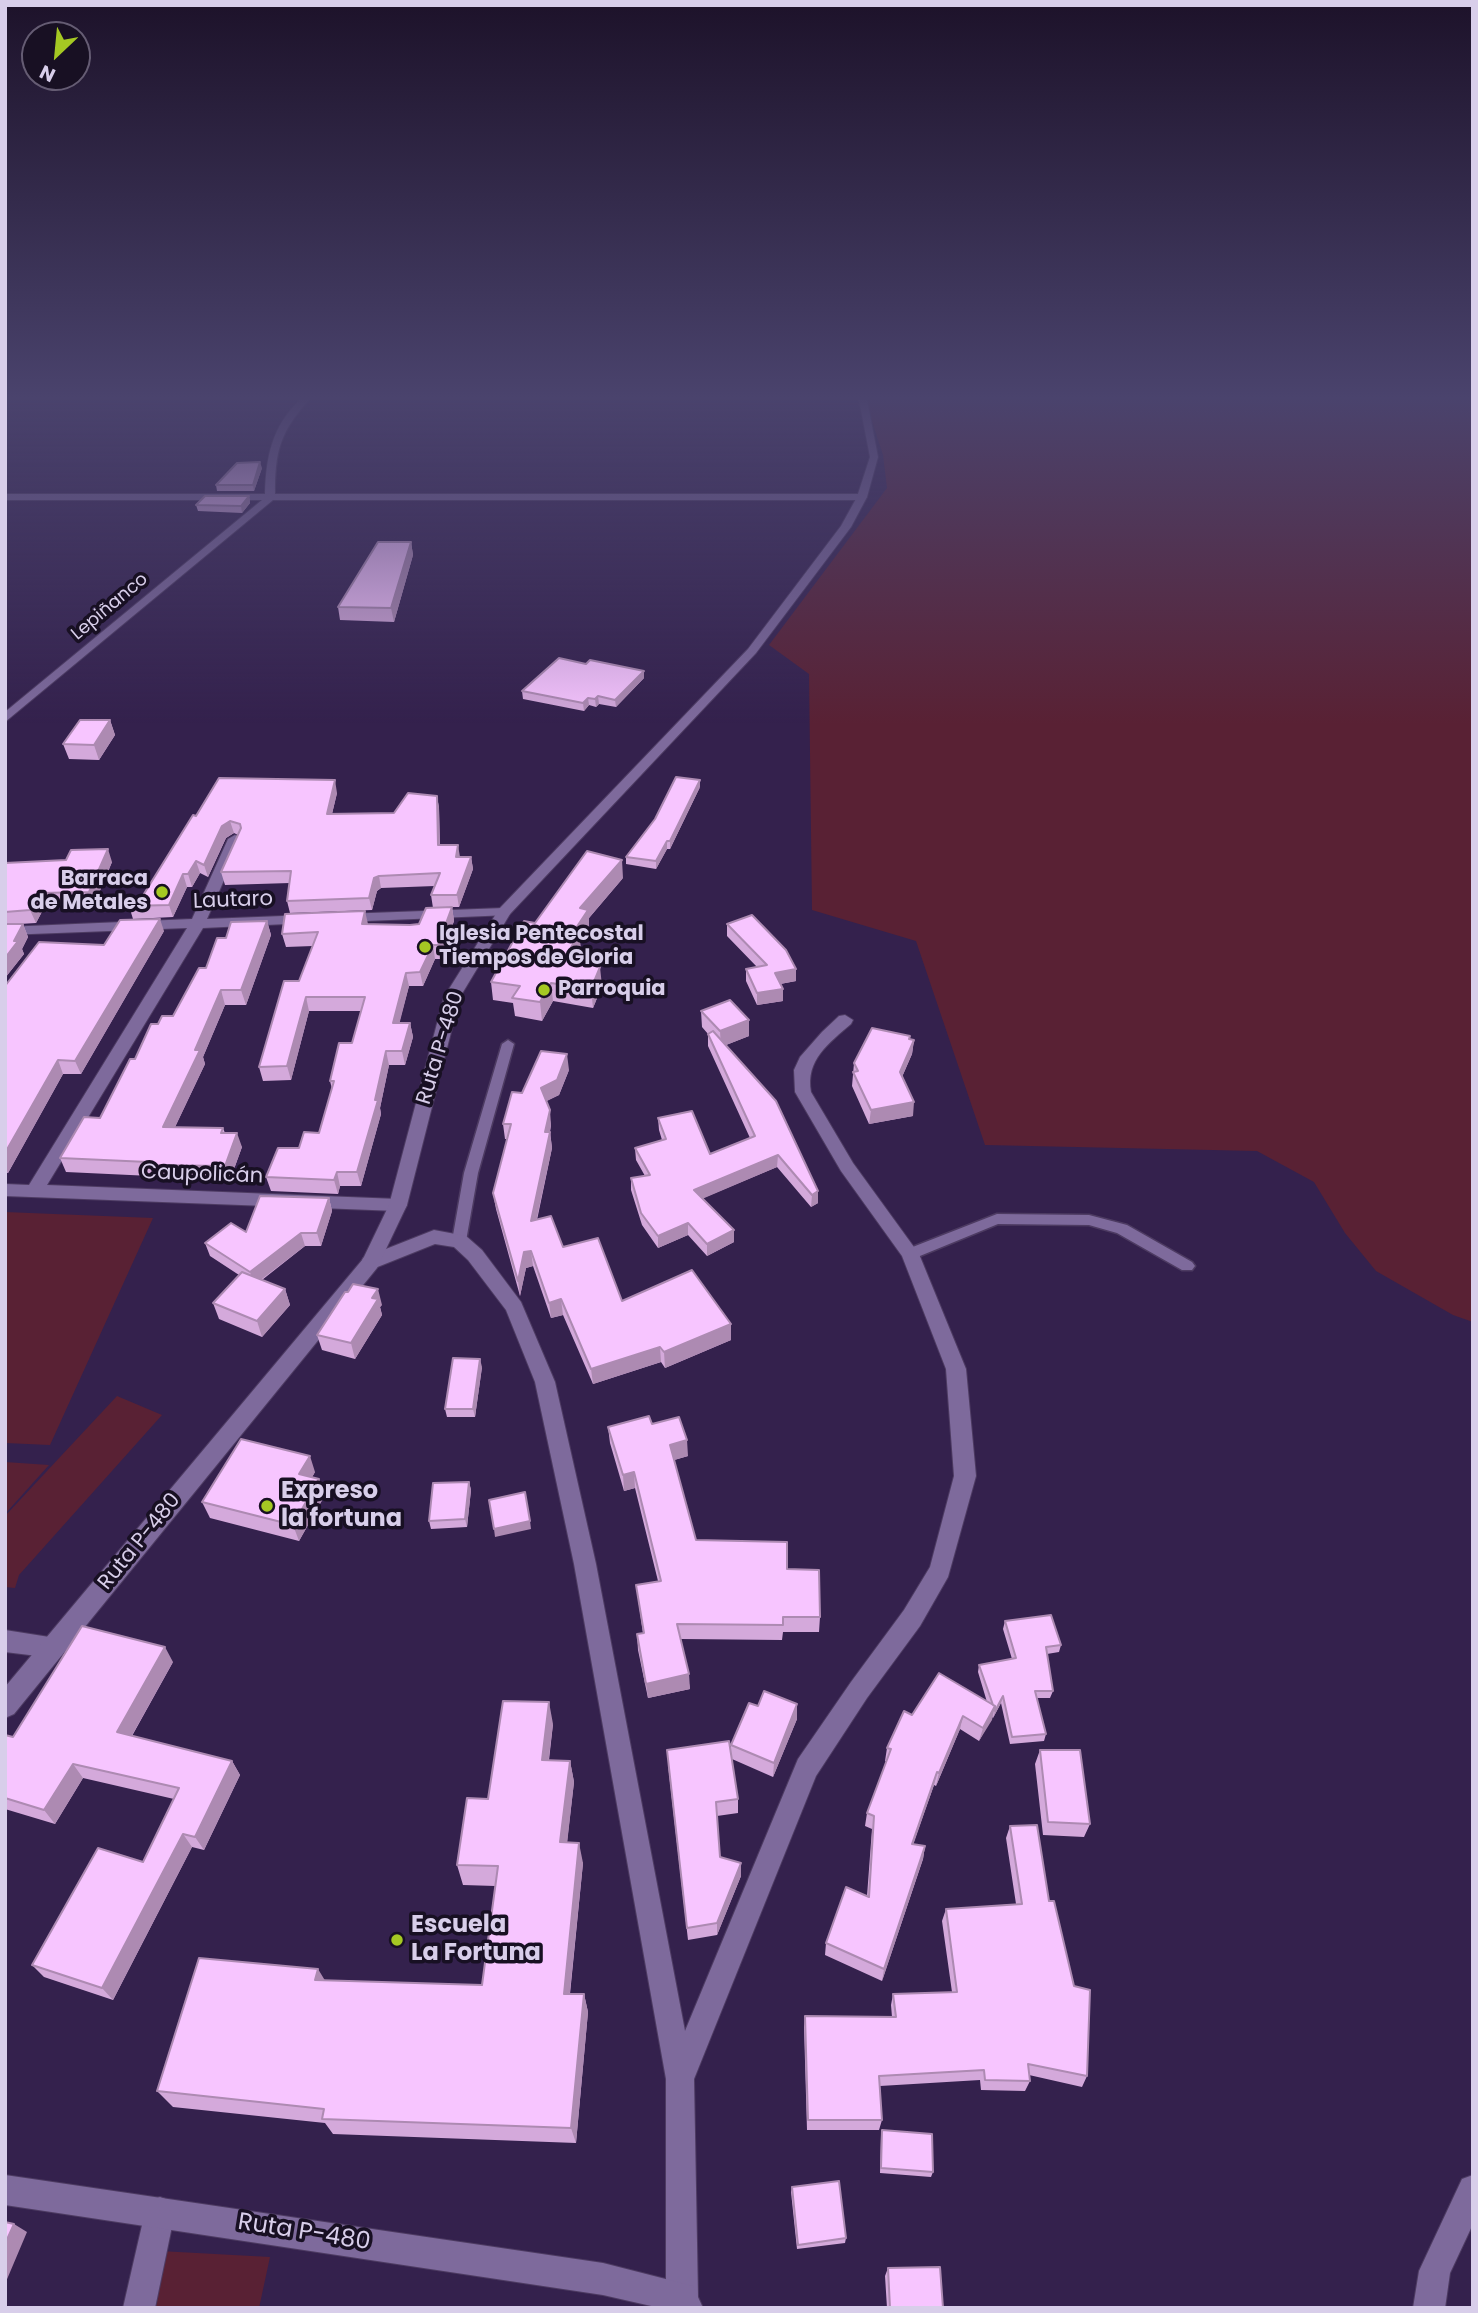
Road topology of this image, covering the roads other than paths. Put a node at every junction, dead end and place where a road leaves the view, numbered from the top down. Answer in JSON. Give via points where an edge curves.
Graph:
{"nodes":[{"id":1,"x":258,"y":508,"type":"edge"},
{"id":2,"x":857,"y":508,"type":"edge"},
{"id":3,"x":5,"y":718,"type":"edge"},
{"id":4,"x":235,"y":839,"type":"edge"},
{"id":5,"x":504,"y":912,"type":"junction"},
{"id":6,"x":198,"y":923,"type":"junction"},
{"id":7,"x":53,"y":929,"type":"junction"},
{"id":8,"x":5,"y":931,"type":"edge"},
{"id":9,"x":37,"y":951,"type":"edge"},
{"id":10,"x":845,"y":1020,"type":"dead end"},
{"id":11,"x":508,"y":1044,"type":"dead end"},
{"id":12,"x":5,"y":1190,"type":"edge"},
{"id":13,"x":34,"y":1191,"type":"junction"},
{"id":14,"x":398,"y":1205,"type":"junction"},
{"id":15,"x":459,"y":1241,"type":"junction"},
{"id":16,"x":910,"y":1254,"type":"junction"},
{"id":17,"x":370,"y":1263,"type":"junction"},
{"id":18,"x":1187,"y":1266,"type":"dead end"},
{"id":19,"x":5,"y":1641,"type":"edge"},
{"id":20,"x":54,"y":1647,"type":"junction"},
{"id":21,"x":5,"y":1706,"type":"edge"},
{"id":22,"x":680,"y":2079,"type":"junction"},
{"id":23,"x":5,"y":2190,"type":"edge"},
{"id":24,"x":1473,"y":2190,"type":"edge"},
{"id":25,"x":160,"y":2211,"type":"junction"},
{"id":26,"x":684,"y":2302,"type":"edge"},
{"id":27,"x":139,"y":2308,"type":"edge"},
{"id":28,"x":1429,"y":2308,"type":"edge"}],
"edges":[{"from":1,"to":3,"type":"street","name":"Lepiñanco"},
{"from":2,"to":5,"type":"street","name":"Ruta P-480","via":[[752,651]]},
{"from":4,"to":6,"type":"street"},
{"from":5,"to":6,"type":"street","name":"Lautaro"},
{"from":5,"to":14,"type":"street","name":"Ruta P-480","via":[[452,997]]},
{"from":6,"to":7,"type":"street","name":"Lautaro"},
{"from":6,"to":13,"type":"street"},
{"from":7,"to":8,"type":"street","name":"Lautaro"},
{"from":7,"to":9,"type":"street"},
{"from":10,"to":16,"type":"street","via":[[811,1052],[798,1078],[847,1167]]},
{"from":11,"to":15,"type":"lane","via":[[471,1173]]},
{"from":12,"to":13,"type":"street","name":"Caupolicán"},
{"from":13,"to":14,"type":"street","name":"Caupolicán"},
{"from":14,"to":17,"type":"street","name":"Ruta P-480"},
{"from":15,"to":17,"type":"street","via":[[434,1237]]},
{"from":15,"to":22,"type":"street","via":[[514,1307],[545,1382],[585,1564]]},
{"from":16,"to":18,"type":"lane","via":[[997,1219],[1089,1220],[1122,1229]]},
{"from":16,"to":22,"type":"street","via":[[956,1369],[965,1476],[940,1570],[912,1618],[807,1768]]},
{"from":17,"to":20,"type":"street","name":"Ruta P-480"},
{"from":19,"to":20,"type":"street"},
{"from":20,"to":21,"type":"street","name":"Ruta P-480"},
{"from":22,"to":26,"type":"street"},
{"from":23,"to":25,"type":"street","name":"Ruta P-480"},
{"from":24,"to":28,"type":"street","via":[[1436,2271]]},
{"from":25,"to":26,"type":"street","name":"Ruta P-480","via":[[603,2278]]},
{"from":25,"to":27,"type":"street"}]}
